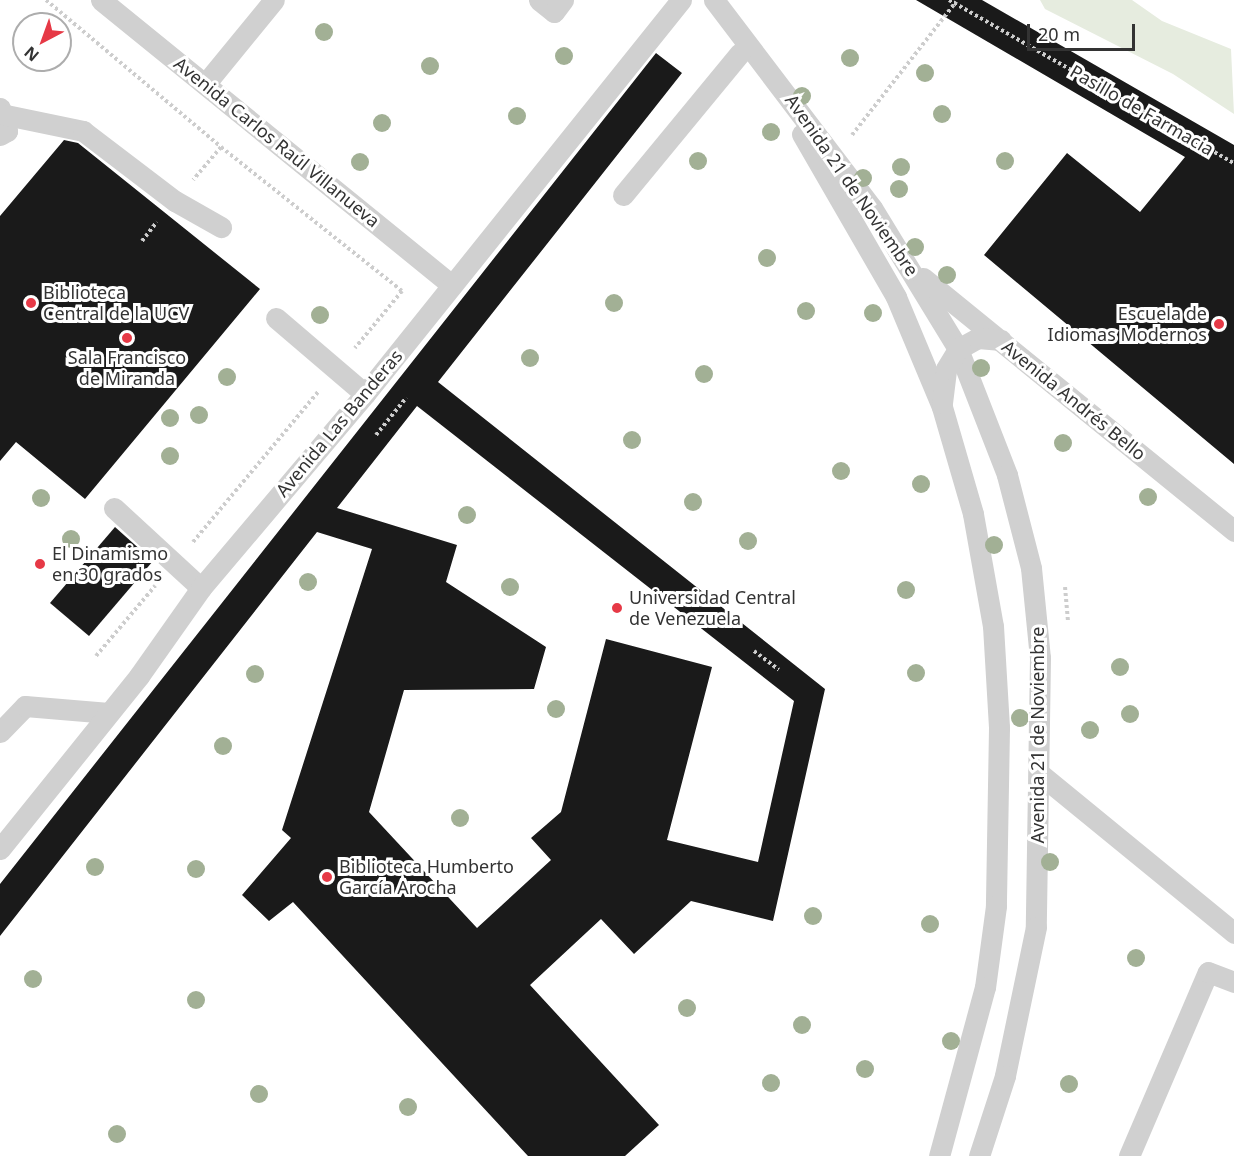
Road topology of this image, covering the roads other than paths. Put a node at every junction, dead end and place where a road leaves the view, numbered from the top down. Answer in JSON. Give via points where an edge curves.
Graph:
{"nodes":[{"id":1,"x":101,"y":0,"type":"edge"},
{"id":2,"x":274,"y":0,"type":"edge"},
{"id":3,"x":538,"y":0,"type":"edge"},
{"id":4,"x":563,"y":0,"type":"edge"},
{"id":5,"x":681,"y":0,"type":"edge"},
{"id":6,"x":698,"y":0,"type":"edge"},
{"id":7,"x":714,"y":0,"type":"edge"},
{"id":8,"x":740,"y":53,"type":"junction"},
{"id":9,"x":206,"y":83,"type":"junction"},
{"id":10,"x":2,"y":119,"type":"edge"},
{"id":11,"x":623,"y":195,"type":"dead end"},
{"id":12,"x":221,"y":227,"type":"dead end"},
{"id":13,"x":913,"y":270,"type":"junction"},
{"id":14,"x":452,"y":285,"type":"junction"},
{"id":15,"x":276,"y":318,"type":"dead end"},
{"id":16,"x":1001,"y":340,"type":"junction"},
{"id":17,"x":958,"y":349,"type":"junction"},
{"id":18,"x":365,"y":394,"type":"junction"},
{"id":19,"x":942,"y":407,"type":"junction"},
{"id":20,"x":114,"y":508,"type":"dead end"},
{"id":21,"x":1234,"y":531,"type":"edge"},
{"id":22,"x":201,"y":588,"type":"junction"},
{"id":23,"x":109,"y":713,"type":"junction"},
{"id":24,"x":0,"y":732,"type":"edge"},
{"id":25,"x":1040,"y":774,"type":"junction"},
{"id":26,"x":0,"y":849,"type":"edge"},
{"id":27,"x":1234,"y":933,"type":"edge"},
{"id":28,"x":1234,"y":982,"type":"edge"},
{"id":29,"x":946,"y":1152,"type":"edge"},
{"id":30,"x":979,"y":1156,"type":"edge"},
{"id":31,"x":1129,"y":1156,"type":"edge"}],
"edges":[{"from":1,"to":9,"type":"lane","name":"Avenida Carlos Raúl Villanueva"},
{"from":2,"to":9,"type":"lane"},
{"from":3,"to":4,"type":"lane","via":[[554,12]]},
{"from":5,"to":14,"type":"lane","name":"Avenida Las Banderas"},
{"from":6,"to":8,"type":"lane","name":"Avenida 21 de Noviembre"},
{"from":7,"to":13,"type":"lane","name":"Avenida 21 de Noviembre"},
{"from":8,"to":11,"type":"lane"},
{"from":8,"to":19,"type":"lane","name":"Avenida 21 de Noviembre","via":[[800,131],[856,220]]},
{"from":9,"to":14,"type":"lane","name":"Avenida Carlos Raúl Villanueva"},
{"from":10,"to":12,"type":"lane","via":[[83,131],[175,201]]},
{"from":13,"to":16,"type":"lane","name":"Avenida Andrés Bello"},
{"from":13,"to":17,"type":"lane","name":"Avenida 21 de Noviembre"},
{"from":14,"to":18,"type":"lane","name":"Avenida Las Banderas"},
{"from":15,"to":18,"type":"lane"},
{"from":16,"to":17,"type":"lane","via":[[978,338]]},
{"from":16,"to":21,"type":"lane","name":"Avenida Andrés Bello"},
{"from":17,"to":19,"type":"lane","via":[[946,369]]},
{"from":17,"to":25,"type":"lane","name":"Avenida 21 de Noviembre","via":[[1007,475],[1031,568],[1040,658]]},
{"from":18,"to":22,"type":"lane","name":"Avenida Las Banderas"},
{"from":19,"to":29,"type":"lane","name":"Avenida 21 de Noviembre","via":[[973,514],[993,626],[1000,808],[996,906],[985,987]]},
{"from":20,"to":22,"type":"lane","via":[[177,561]]},
{"from":22,"to":23,"type":"lane","name":"Avenida Las Banderas"},
{"from":23,"to":24,"type":"lane","via":[[25,706]]},
{"from":23,"to":26,"type":"lane","name":"Avenida Las Banderas"},
{"from":25,"to":27,"type":"lane"},
{"from":25,"to":30,"type":"lane","name":"Avenida 21 de Noviembre","via":[[1036,927],[1005,1076]]},
{"from":28,"to":31,"type":"lane","via":[[1208,972]]}]}
